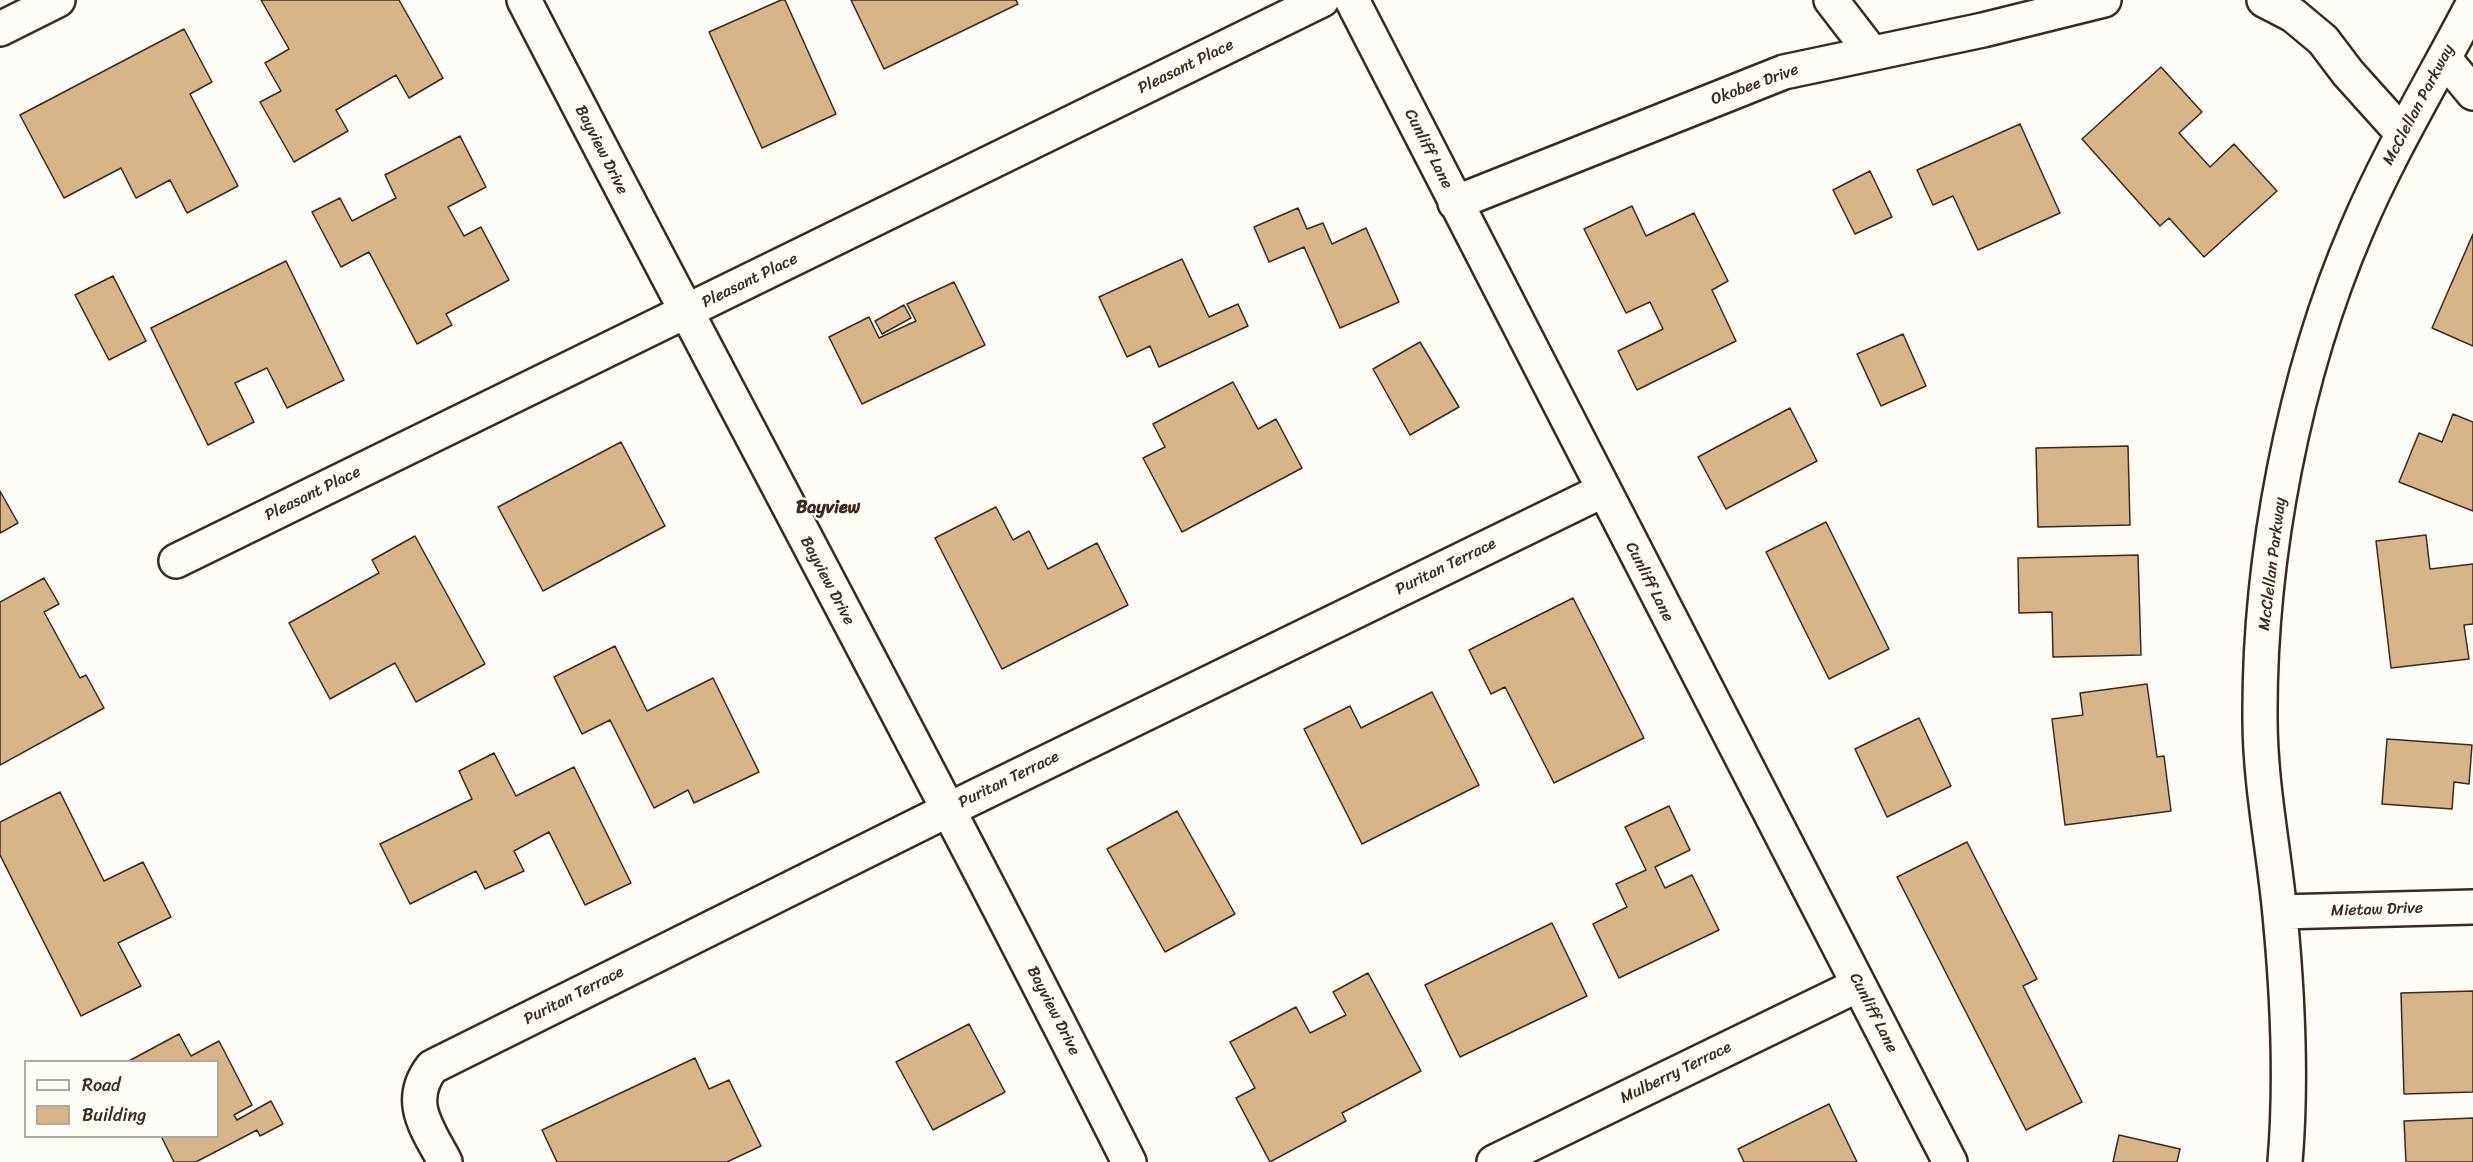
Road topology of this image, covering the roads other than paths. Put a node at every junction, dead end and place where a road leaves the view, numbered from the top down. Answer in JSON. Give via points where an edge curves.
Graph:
{"nodes":[{"id":1,"x":58,"y":0,"type":"edge"},
{"id":2,"x":524,"y":0,"type":"edge"},
{"id":3,"x":1322,"y":0,"type":"edge"},
{"id":4,"x":1352,"y":0,"type":"edge"},
{"id":5,"x":1831,"y":0,"type":"edge"},
{"id":6,"x":2104,"y":0,"type":"edge"},
{"id":7,"x":2264,"y":0,"type":"edge"},
{"id":8,"x":2473,"y":4,"type":"edge"},
{"id":9,"x":0,"y":29,"type":"edge"},
{"id":10,"x":1871,"y":52,"type":"junction"},
{"id":11,"x":2445,"y":58,"type":"junction"},
{"id":12,"x":2473,"y":93,"type":"edge"},
{"id":13,"x":2402,"y":133,"type":"junction"},
{"id":14,"x":1455,"y":203,"type":"junction"},
{"id":15,"x":685,"y":313,"type":"junction"},
{"id":16,"x":1602,"y":491,"type":"junction"},
{"id":17,"x":176,"y":561,"type":"dead end"},
{"id":18,"x":948,"y":810,"type":"junction"},
{"id":19,"x":2473,"y":907,"type":"edge"},
{"id":20,"x":2280,"y":912,"type":"junction"},
{"id":21,"x":1858,"y":985,"type":"junction"},
{"id":22,"x":445,"y":1162,"type":"edge"},
{"id":23,"x":1129,"y":1162,"type":"edge"},
{"id":24,"x":1494,"y":1162,"type":"edge"},
{"id":25,"x":1950,"y":1162,"type":"edge"},
{"id":26,"x":2285,"y":1162,"type":"edge"}],
"edges":[{"from":1,"to":9,"type":"street"},
{"from":2,"to":15,"type":"street","name":"Bayview Drive"},
{"from":3,"to":15,"type":"street","name":"Pleasant Place"},
{"from":4,"to":14,"type":"street","name":"Cunliff Lane"},
{"from":5,"to":10,"type":"street"},
{"from":6,"to":10,"type":"street","name":"Okobee Drive"},
{"from":7,"to":13,"type":"street","via":[[2292,15],[2323,40]]},
{"from":8,"to":11,"type":"street","name":"McClellan Parkway"},
{"from":10,"to":14,"type":"street","name":"Okobee Drive","via":[[1785,72]]},
{"from":11,"to":12,"type":"street"},
{"from":11,"to":13,"type":"street","name":"McClellan Parkway"},
{"from":13,"to":20,"type":"street","name":"McClellan Parkway","via":[[2356,231],[2323,324],[2293,434],[2274,531],[2260,717],[2264,799]]},
{"from":14,"to":16,"type":"street","name":"Cunliff Lane"},
{"from":15,"to":17,"type":"street","name":"Pleasant Place"},
{"from":15,"to":18,"type":"street","name":"Bayview Drive"},
{"from":16,"to":18,"type":"street","name":"Puritan Terrace"},
{"from":16,"to":21,"type":"street","name":"Cunliff Lane"},
{"from":18,"to":22,"type":"street","name":"Puritan Terrace","via":[[432,1067],[423,1079],[418,1099],[424,1122]]},
{"from":18,"to":23,"type":"street","name":"Bayview Drive"},
{"from":19,"to":20,"type":"street","name":"Mietaw Drive"},
{"from":20,"to":26,"type":"street","name":"McClellan Parkway","via":[[2290,1037]]},
{"from":21,"to":24,"type":"street","name":"Mulberry Terrace"},
{"from":21,"to":25,"type":"street","name":"Cunliff Lane"}]}
